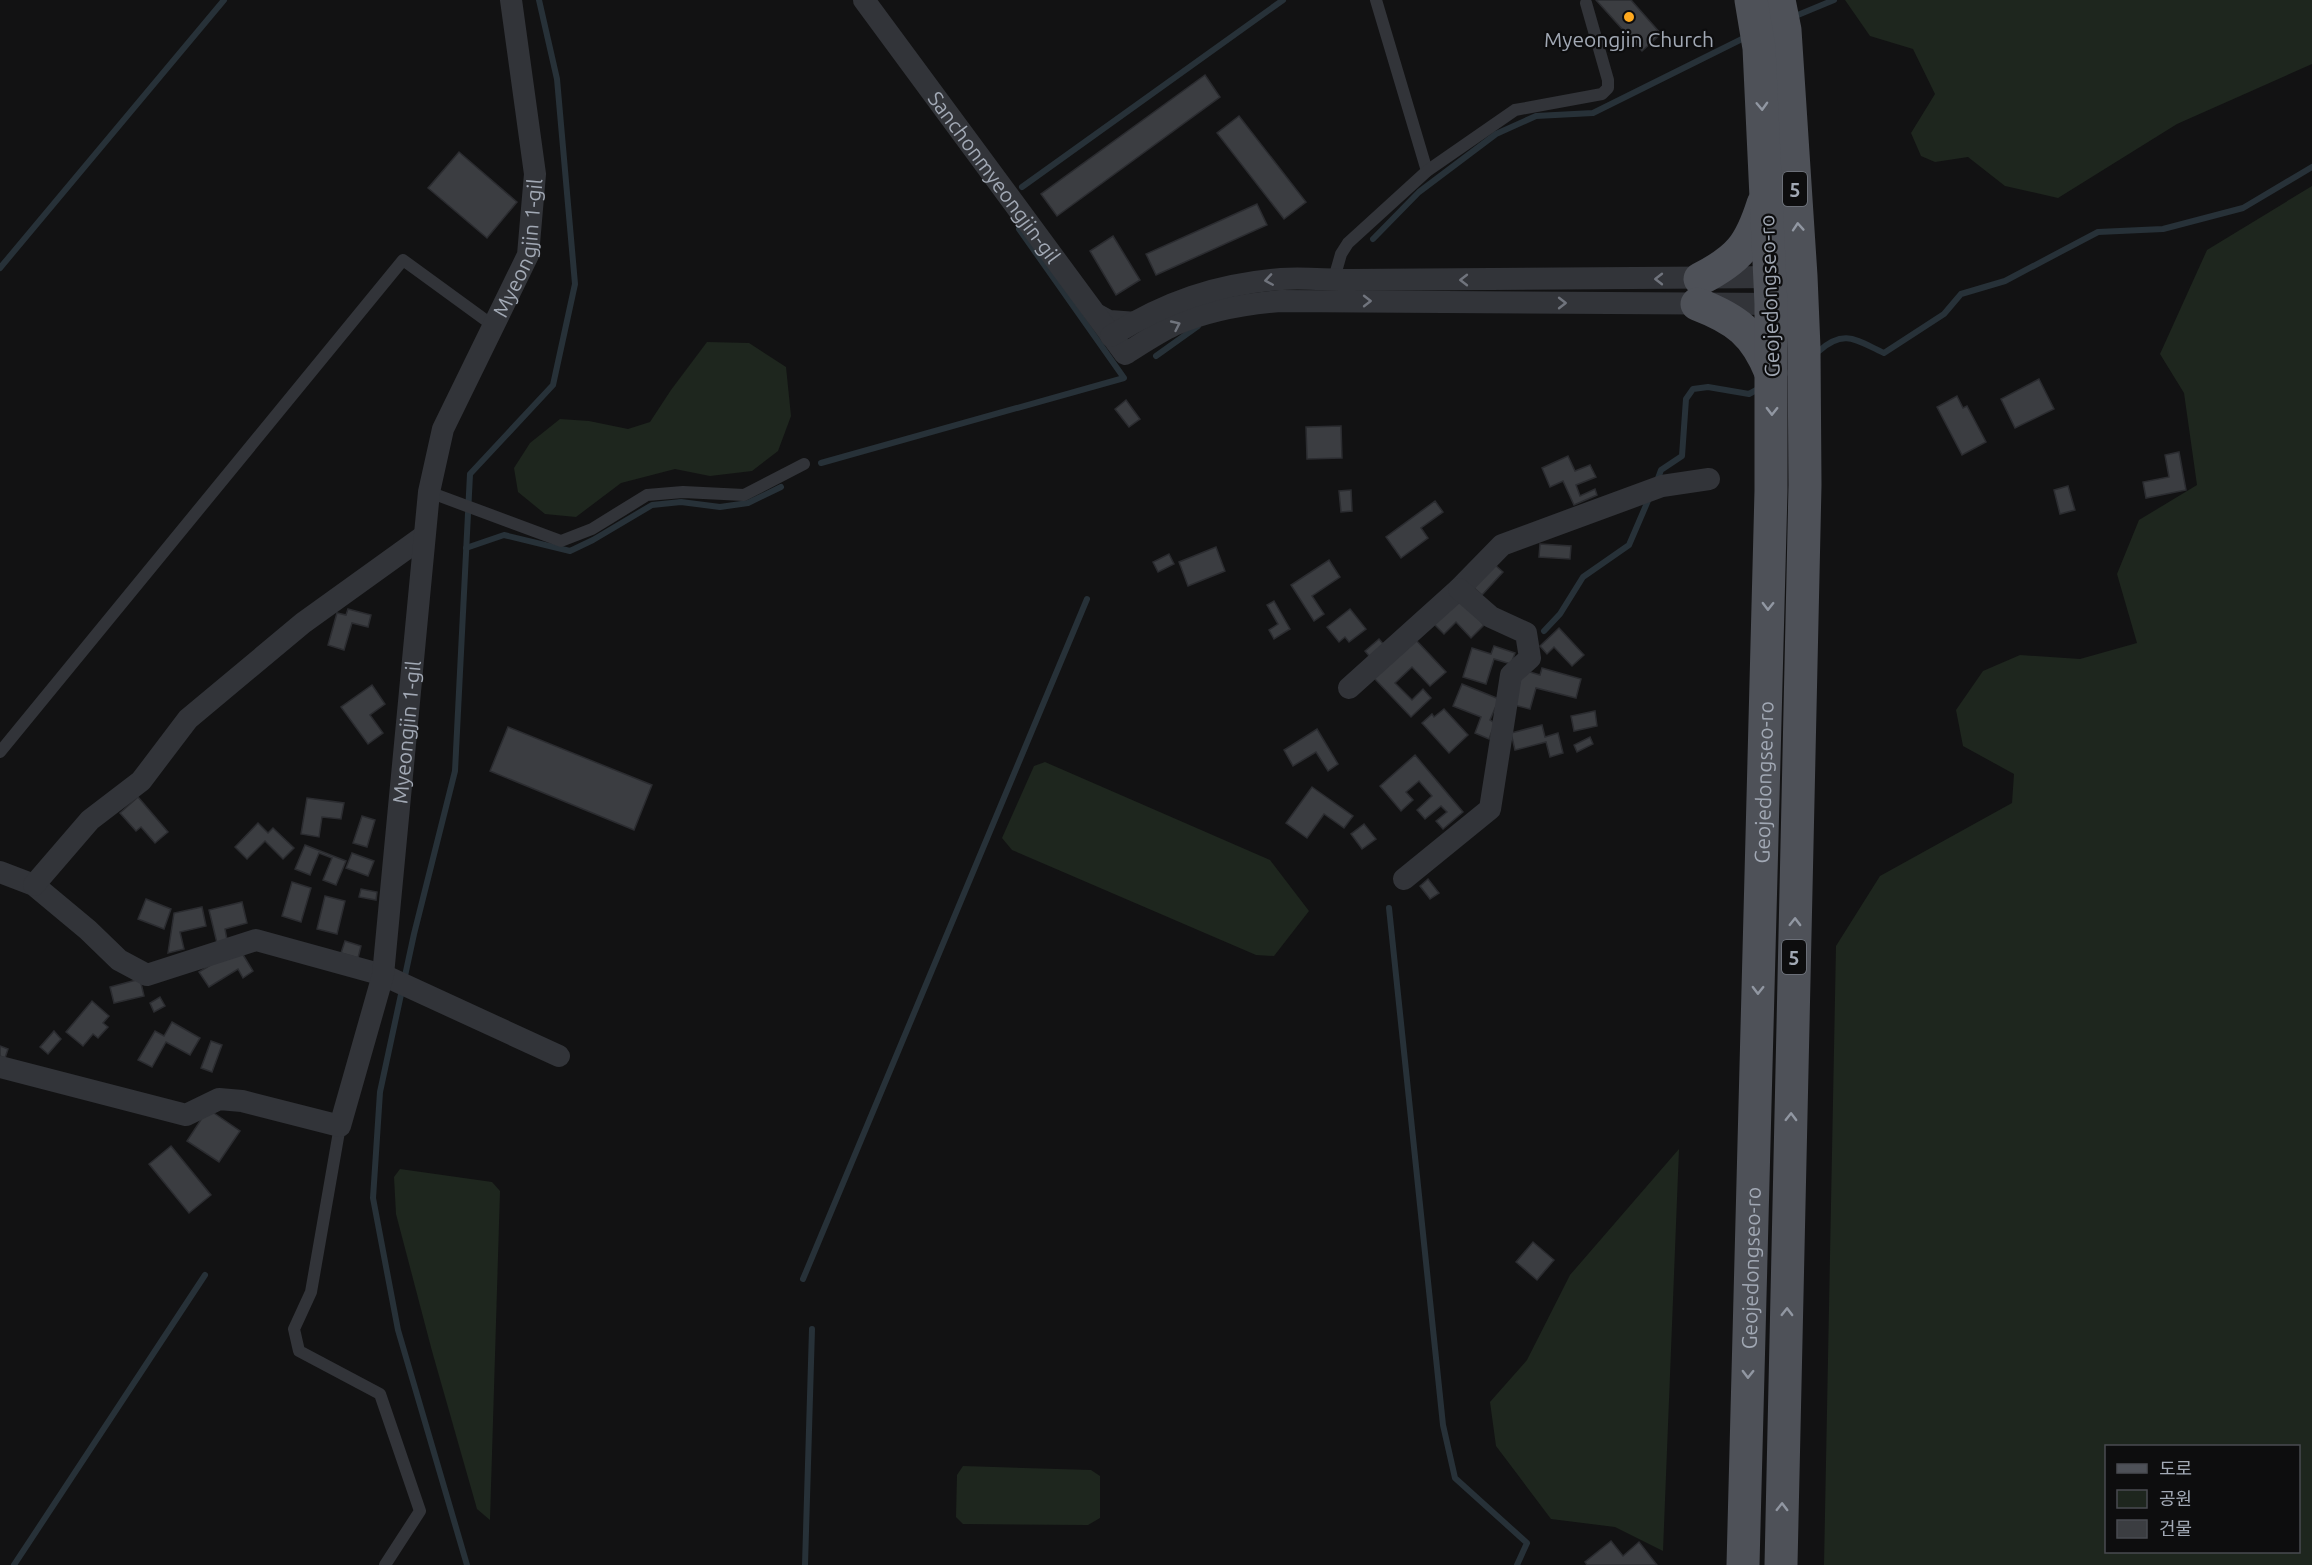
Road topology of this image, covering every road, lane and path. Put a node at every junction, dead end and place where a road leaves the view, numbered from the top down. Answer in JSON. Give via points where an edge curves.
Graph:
{"nodes":[{"id":1,"x":511,"y":0,"type":"edge"},
{"id":2,"x":864,"y":0,"type":"edge"},
{"id":3,"x":1376,"y":0,"type":"edge"},
{"id":4,"x":1586,"y":3,"type":"dead end"},
{"id":5,"x":1768,"y":17,"type":"edge"},
{"id":6,"x":1427,"y":171,"type":"junction"},
{"id":7,"x":1766,"y":197,"type":"junction"},
{"id":8,"x":1332,"y":291,"type":"junction"},
{"id":9,"x":1699,"y":291,"type":"junction"},
{"id":10,"x":1786,"y":291,"type":"junction"},
{"id":11,"x":1086,"y":301,"type":"junction"},
{"id":12,"x":1141,"y":318,"type":"junction"},
{"id":13,"x":495,"y":327,"type":"junction"},
{"id":14,"x":1112,"y":336,"type":"junction"},
{"id":15,"x":1772,"y":374,"type":"junction"},
{"id":16,"x":804,"y":464,"type":"dead end"},
{"id":17,"x":1709,"y":479,"type":"dead end"},
{"id":18,"x":429,"y":492,"type":"junction"},
{"id":19,"x":424,"y":536,"type":"junction"},
{"id":20,"x":1459,"y":589,"type":"junction"},
{"id":21,"x":1349,"y":688,"type":"dead end"},
{"id":22,"x":0,"y":752,"type":"edge"},
{"id":23,"x":0,"y":872,"type":"edge"},
{"id":24,"x":1404,"y":879,"type":"dead end"},
{"id":25,"x":34,"y":885,"type":"junction"},
{"id":26,"x":383,"y":975,"type":"junction"},
{"id":27,"x":559,"y":1056,"type":"dead end"},
{"id":28,"x":0,"y":1067,"type":"edge"},
{"id":29,"x":340,"y":1126,"type":"junction"},
{"id":30,"x":385,"y":1565,"type":"edge"},
{"id":31,"x":1743,"y":1565,"type":"edge"},
{"id":32,"x":1781,"y":1565,"type":"edge"}],
"edges":[{"from":1,"to":13,"type":"street","name":"Myeongjin 1-gil","via":[[535,174],[528,255]]},
{"from":2,"to":11,"type":"street","name":"Sanchonmyeongjin-gil"},
{"from":3,"to":6,"type":"lane"},
{"from":4,"to":6,"type":"lane","via":[[1608,88],[1602,94],[1515,110]]},
{"from":5,"to":7,"type":"main road","name":"Geojedongseo-ro","number":"5","one_way":true},
{"from":10,"to":5,"type":"main road","name":"Geojedongseo-ro","number":"5","one_way":true},
{"from":6,"to":8,"type":"lane","via":[[1348,243],[1341,254]]},
{"from":7,"to":9,"type":"main road","via":[[1743,249]]},
{"from":7,"to":10,"type":"main road","name":"Geojedongseo-ro","number":"5"},
{"from":8,"to":9,"type":"street"},
{"from":8,"to":12,"type":"street","one_way":true,"via":[[1282,279],[1200,292]]},
{"from":14,"to":8,"type":"street","name":"Sanchonmyeongjin-gil","one_way":true,"via":[[1125,354],[1197,316],[1250,303]]},
{"from":9,"to":10,"type":"street"},
{"from":9,"to":15,"type":"main road","via":[[1745,329],[1766,358]]},
{"from":10,"to":15,"type":"main road","name":"Geojedongseo-ro","number":"5"},
{"from":32,"to":10,"type":"main road","name":"Geojedongseo-ro","number":"5","one_way":true,"via":[[1805,485]]},
{"from":11,"to":12,"type":"lane","via":[[1110,316]]},
{"from":11,"to":14,"type":"street","name":"Sanchonmyeongjin-gil"},
{"from":12,"to":14,"type":"street"},
{"from":13,"to":18,"type":"street","name":"Myeongjin 1-gil","via":[[443,429]]},
{"from":13,"to":22,"type":"lane","via":[[403,260]]},
{"from":15,"to":31,"type":"main road","name":"Geojedongseo-ro","number":"5","one_way":true},
{"from":16,"to":18,"type":"lane","via":[[744,495],[647,495],[592,529],[561,541]]},
{"from":17,"to":20,"type":"street","via":[[1662,486],[1502,544]]},
{"from":18,"to":19,"type":"street","name":"Myeongjin 1-gil"},
{"from":19,"to":25,"type":"street","via":[[303,623],[188,719],[141,781],[90,820]]},
{"from":19,"to":26,"type":"street","name":"Myeongjin 1-gil"},
{"from":20,"to":21,"type":"street"},
{"from":20,"to":24,"type":"street","via":[[1491,617],[1526,633],[1530,658],[1511,675],[1491,809]]},
{"from":23,"to":25,"type":"street"},
{"from":25,"to":26,"type":"street","via":[[119,960],[147,975],[256,940]]},
{"from":26,"to":27,"type":"street"},
{"from":26,"to":29,"type":"street","name":"Myeongjin 1-gil"},
{"from":28,"to":29,"type":"street","via":[[186,1115],[219,1099],[242,1101]]},
{"from":29,"to":30,"type":"lane","via":[[310,1292],[294,1329],[299,1351],[380,1395],[420,1511]]}]}
